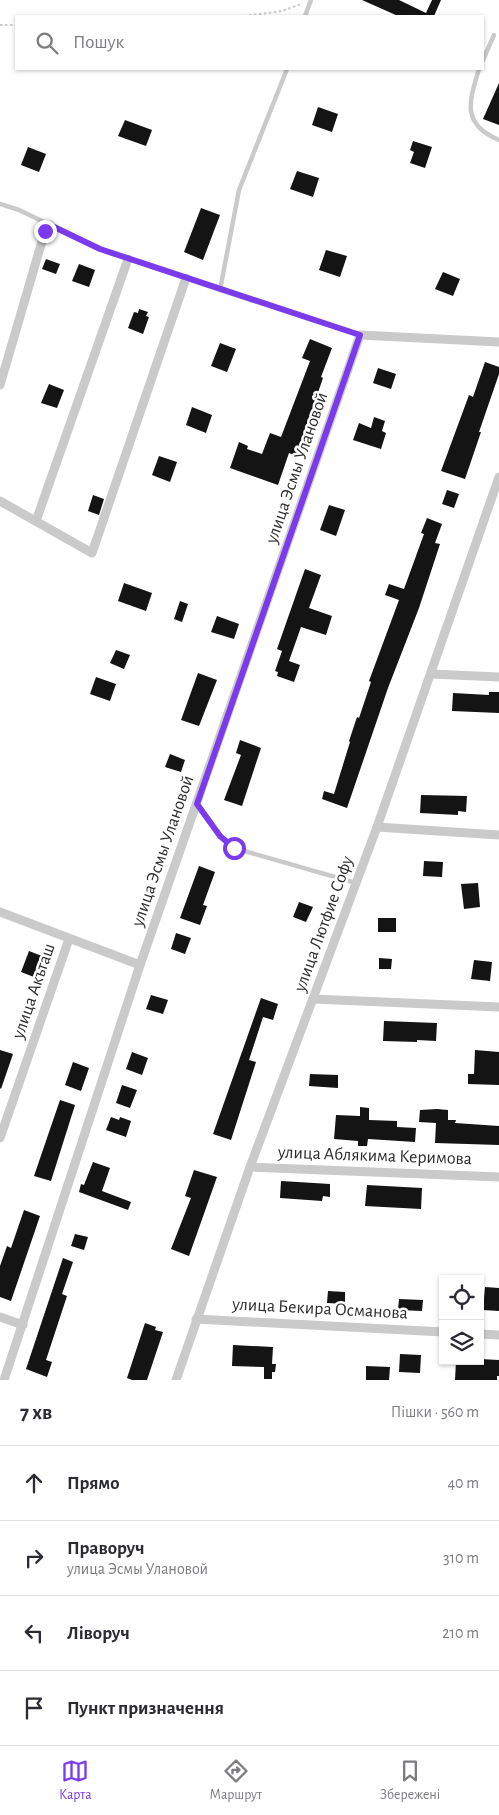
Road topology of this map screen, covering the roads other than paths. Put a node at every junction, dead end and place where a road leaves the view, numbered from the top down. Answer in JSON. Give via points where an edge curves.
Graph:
{"nodes":[{"id":1,"x":310,"y":0,"type":"edge"},
{"id":2,"x":305,"y":15,"type":"edge"},
{"id":3,"x":494,"y":35,"type":"dead end"},
{"id":4,"x":484,"y":58,"type":"edge"},
{"id":5,"x":287,"y":70,"type":"edge"},
{"id":6,"x":479,"y":70,"type":"edge"},
{"id":7,"x":499,"y":140,"type":"edge"},
{"id":8,"x":0,"y":204,"type":"edge"},
{"id":9,"x":50,"y":225,"type":"junction"},
{"id":10,"x":128,"y":259,"type":"junction"},
{"id":11,"x":186,"y":278,"type":"junction"},
{"id":12,"x":220,"y":290,"type":"junction"},
{"id":13,"x":360,"y":335,"type":"junction"},
{"id":14,"x":499,"y":342,"type":"edge"},
{"id":15,"x":0,"y":385,"type":"edge"},
{"id":16,"x":499,"y":477,"type":"edge"},
{"id":17,"x":0,"y":501,"type":"edge"},
{"id":18,"x":488,"y":508,"type":"junction"},
{"id":19,"x":499,"y":508,"type":"edge"},
{"id":20,"x":36,"y":521,"type":"junction"},
{"id":21,"x":431,"y":674,"type":"junction"},
{"id":22,"x":499,"y":678,"type":"edge"},
{"id":23,"x":197,"y":804,"type":"junction"},
{"id":24,"x":377,"y":827,"type":"junction"},
{"id":25,"x":499,"y":835,"type":"edge"},
{"id":26,"x":356,"y":883,"type":"junction"},
{"id":27,"x":0,"y":912,"type":"edge"},
{"id":28,"x":69,"y":939,"type":"junction"},
{"id":29,"x":140,"y":965,"type":"junction"},
{"id":30,"x":313,"y":999,"type":"junction"},
{"id":31,"x":499,"y":1007,"type":"edge"},
{"id":32,"x":0,"y":1138,"type":"edge"},
{"id":33,"x":250,"y":1167,"type":"junction"},
{"id":34,"x":499,"y":1177,"type":"edge"},
{"id":35,"x":0,"y":1317,"type":"edge"},
{"id":36,"x":196,"y":1319,"type":"junction"},
{"id":37,"x":23,"y":1325,"type":"junction"},
{"id":38,"x":439,"y":1332,"type":"edge"},
{"id":39,"x":484,"y":1334,"type":"edge"},
{"id":40,"x":499,"y":1335,"type":"edge"},
{"id":41,"x":4,"y":1380,"type":"edge"},
{"id":42,"x":176,"y":1380,"type":"edge"}],
"edges":[{"from":1,"to":2,"type":"lane"},
{"from":3,"to":4,"type":"lane"},
{"from":5,"to":12,"type":"lane","via":[[239,190]]},
{"from":6,"to":7,"type":"lane","via":[[470,111],[476,126]]},
{"from":8,"to":9,"type":"lane"},
{"from":9,"to":10,"type":"lane"},
{"from":9,"to":15,"type":"street","via":[[45,231]]},
{"from":10,"to":11,"type":"lane"},
{"from":10,"to":20,"type":"street"},
{"from":11,"to":12,"type":"lane"},
{"from":11,"to":20,"type":"street","via":[[92,553]]},
{"from":12,"to":13,"type":"lane"},
{"from":13,"to":14,"type":"street"},
{"from":13,"to":23,"type":"street","name":"улица Эсмы Улановой"},
{"from":16,"to":18,"type":"street","name":"улица Лютфие Софу"},
{"from":17,"to":20,"type":"street"},
{"from":18,"to":19,"type":"street"},
{"from":18,"to":21,"type":"street","name":"улица Лютфие Софу"},
{"from":21,"to":22,"type":"street"},
{"from":21,"to":24,"type":"street","name":"улица Лютфие Софу"},
{"from":23,"to":26,"type":"lane","via":[[220,836],[234,848]]},
{"from":23,"to":29,"type":"street","name":"улица Эсмы Улановой"},
{"from":24,"to":25,"type":"street"},
{"from":24,"to":26,"type":"street","name":"улица Лютфие Софу"},
{"from":26,"to":30,"type":"street","name":"улица Лютфие Софу"},
{"from":27,"to":28,"type":"street"},
{"from":28,"to":29,"type":"street"},
{"from":28,"to":32,"type":"street","name":"улица Акъташ"},
{"from":29,"to":37,"type":"street","name":"улица Эсмы Улановой"},
{"from":30,"to":31,"type":"street"},
{"from":30,"to":33,"type":"street","name":"улица Лютфие Софу"},
{"from":33,"to":34,"type":"street","name":"улица Аблякима Керимова"},
{"from":33,"to":36,"type":"street","name":"улица Лютфие Софу"},
{"from":35,"to":37,"type":"street"},
{"from":36,"to":38,"type":"street","name":"улица Бекира Османова"},
{"from":36,"to":42,"type":"street","name":"улица Лютфие Софу"},
{"from":37,"to":41,"type":"street","name":"улица Эсмы Улановой"},
{"from":39,"to":40,"type":"street"}]}
